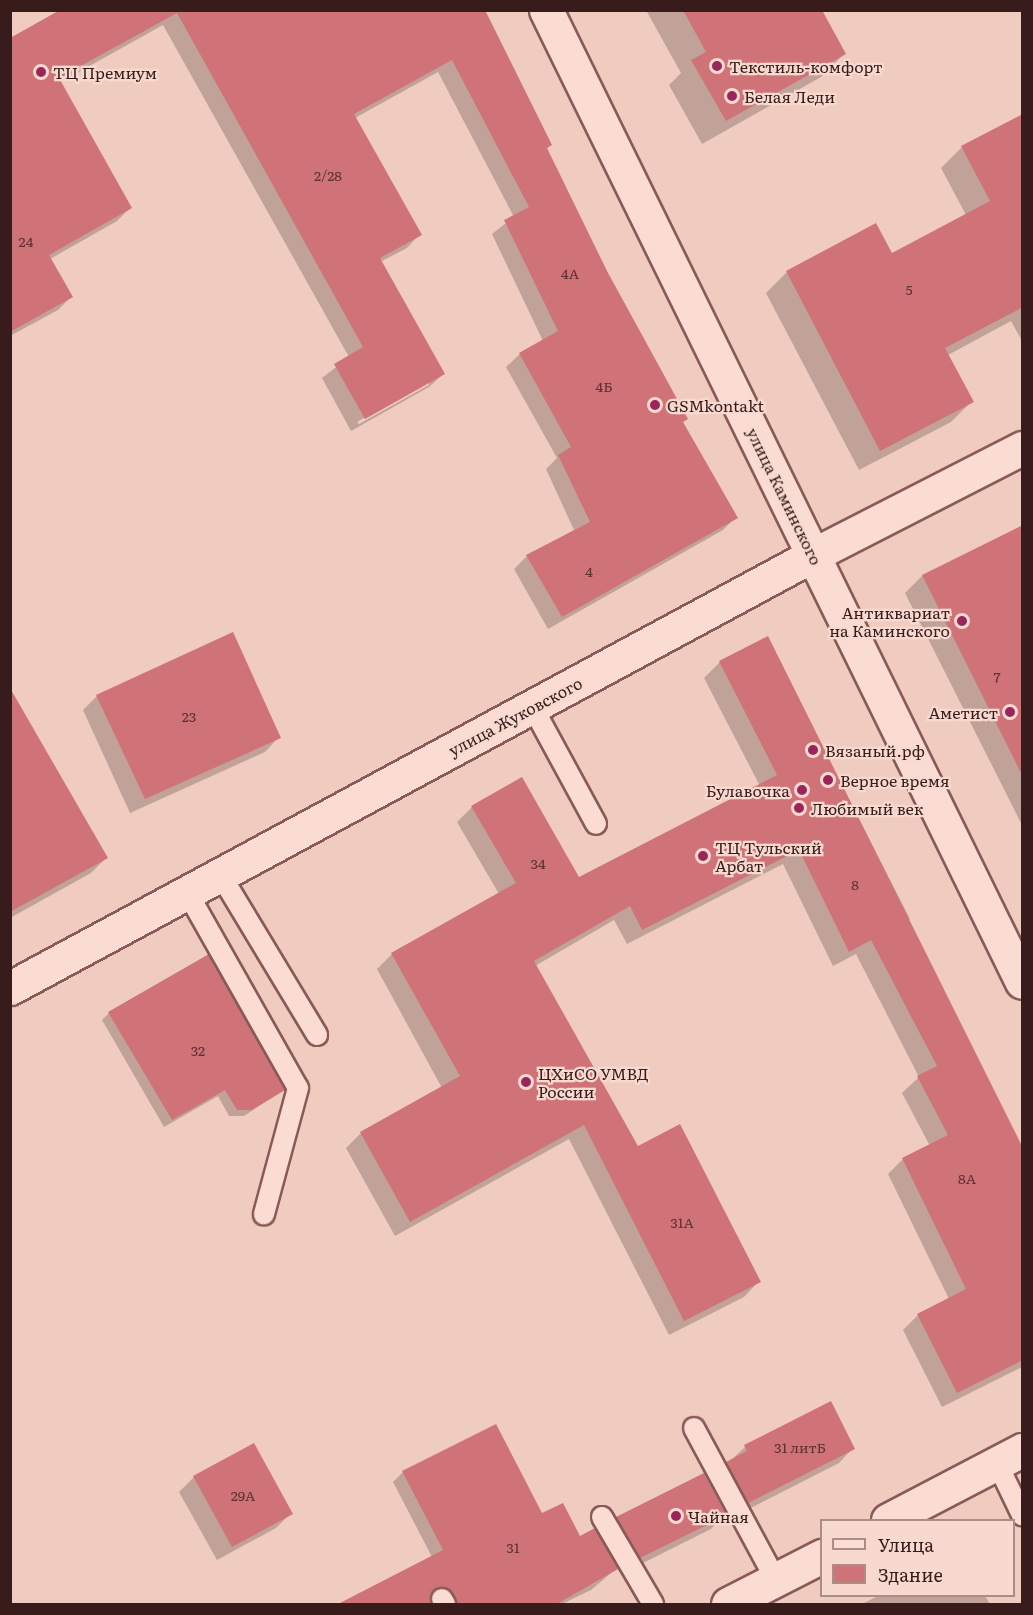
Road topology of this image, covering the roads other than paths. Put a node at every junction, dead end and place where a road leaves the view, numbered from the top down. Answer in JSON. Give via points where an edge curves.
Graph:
{"nodes":[{"id":1,"x":546,"y":10,"type":"edge"},
{"id":2,"x":1023,"y":448,"type":"edge"},
{"id":3,"x":813,"y":555,"type":"junction"},
{"id":4,"x":532,"y":706,"type":"junction"},
{"id":5,"x":596,"y":824,"type":"dead end"},
{"id":6,"x":220,"y":874,"type":"junction"},
{"id":7,"x":187,"y":892,"type":"junction"},
{"id":8,"x":1023,"y":982,"type":"edge"},
{"id":9,"x":10,"y":988,"type":"edge"},
{"id":10,"x":317,"y":1035,"type":"dead end"},
{"id":11,"x":264,"y":1214,"type":"dead end"},
{"id":12,"x":694,"y":1428,"type":"dead end"},
{"id":13,"x":1010,"y":1457,"type":"edge"},
{"id":14,"x":1023,"y":1515,"type":"edge"},
{"id":15,"x":602,"y":1517,"type":"dead end"},
{"id":16,"x":892,"y":1519,"type":"edge"},
{"id":17,"x":820,"y":1557,"type":"edge"},
{"id":18,"x":776,"y":1580,"type":"junction"},
{"id":19,"x":733,"y":1603,"type":"edge"},
{"id":20,"x":653,"y":1605,"type":"edge"}],
"edges":[{"from":1,"to":3,"type":"street","name":"улица Каминского"},
{"from":2,"to":3,"type":"street","name":"улица Жуковского"},
{"from":3,"to":4,"type":"street","name":"улица Жуковского"},
{"from":3,"to":8,"type":"street","name":"улица Каминского"},
{"from":4,"to":5,"type":"lane"},
{"from":4,"to":6,"type":"street","name":"улица Жуковского"},
{"from":6,"to":7,"type":"street","name":"улица Жуковского"},
{"from":6,"to":10,"type":"lane"},
{"from":7,"to":9,"type":"street","name":"улица Жуковского"},
{"from":7,"to":11,"type":"lane","via":[[298,1088]]},
{"from":12,"to":18,"type":"lane"},
{"from":13,"to":14,"type":"lane"},
{"from":13,"to":16,"type":"street"},
{"from":15,"to":20,"type":"lane"},
{"from":17,"to":18,"type":"street"},
{"from":18,"to":19,"type":"street"}]}
